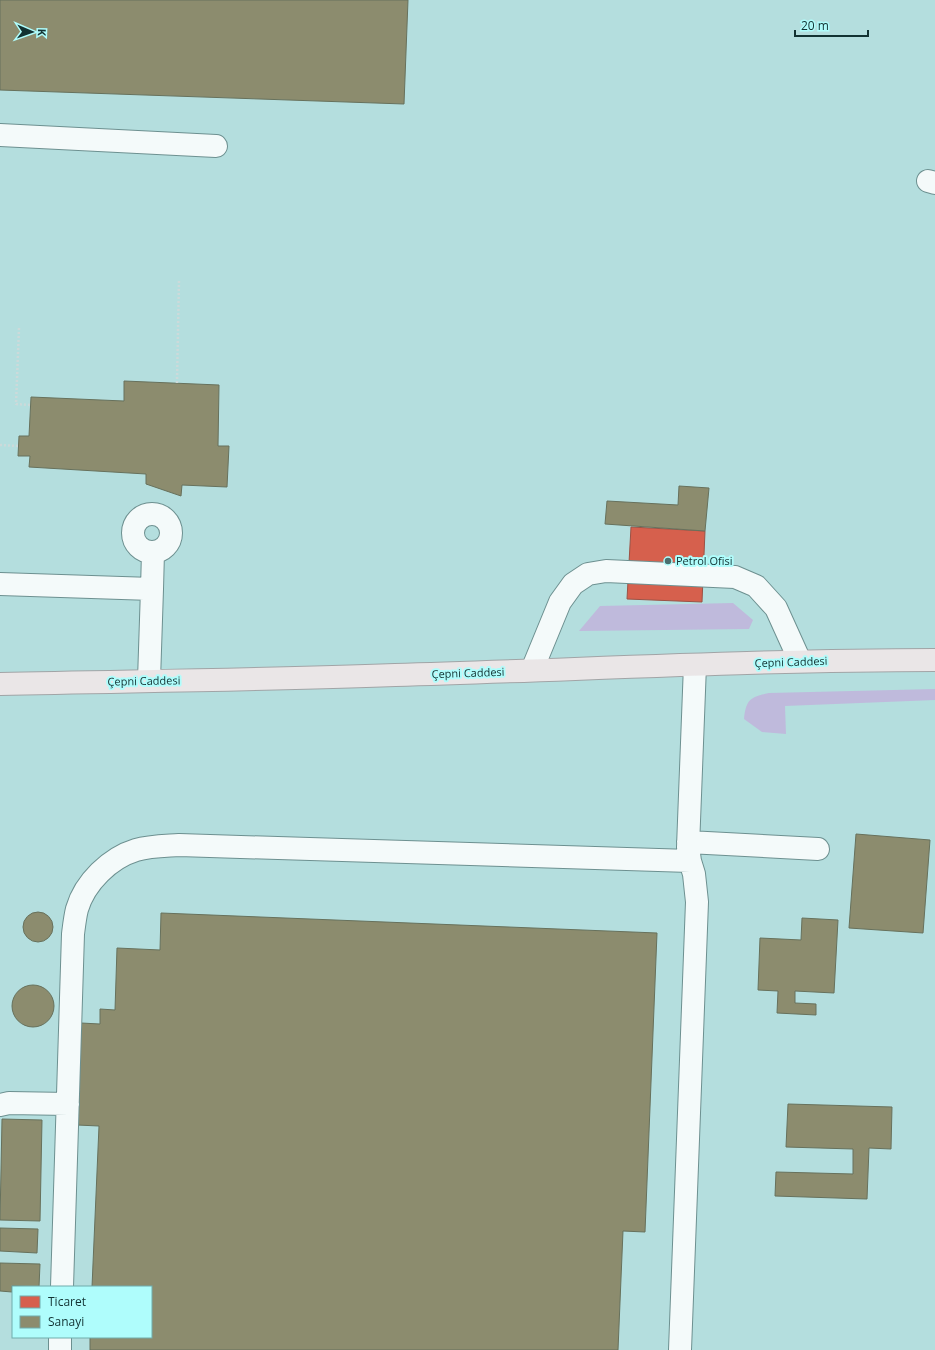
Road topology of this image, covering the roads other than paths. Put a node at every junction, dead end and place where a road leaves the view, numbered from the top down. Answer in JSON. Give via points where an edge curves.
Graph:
{"nodes":[{"id":1,"x":0,"y":135,"type":"edge"},
{"id":2,"x":216,"y":146,"type":"dead end"},
{"id":3,"x":153,"y":552,"type":"dead end"},
{"id":4,"x":0,"y":584,"type":"edge"},
{"id":5,"x":152,"y":589,"type":"junction"},
{"id":6,"x":935,"y":660,"type":"edge"},
{"id":7,"x":800,"y":661,"type":"junction"},
{"id":8,"x":695,"y":665,"type":"junction"},
{"id":9,"x":532,"y":670,"type":"junction"},
{"id":10,"x":149,"y":680,"type":"junction"},
{"id":11,"x":0,"y":684,"type":"edge"},
{"id":12,"x":818,"y":849,"type":"dead end"},
{"id":13,"x":689,"y":852,"type":"junction"},
{"id":14,"x":68,"y":1104,"type":"junction"},
{"id":15,"x":0,"y":1105,"type":"edge"},
{"id":16,"x":62,"y":1286,"type":"edge"},
{"id":17,"x":60,"y":1338,"type":"edge"},
{"id":18,"x":60,"y":1350,"type":"edge"},
{"id":19,"x":680,"y":1350,"type":"edge"}],
"edges":[{"from":1,"to":2,"type":"lane"},
{"from":3,"to":5,"type":"lane"},
{"from":4,"to":5,"type":"lane"},
{"from":5,"to":10,"type":"lane"},
{"from":6,"to":7,"type":"main road","name":"Çepni Caddesi"},
{"from":7,"to":8,"type":"main road","name":"Çepni Caddesi"},
{"from":7,"to":9,"type":"lane","via":[[776,608],[756,586],[735,577],[606,571],[588,574],[573,584],[560,602]]},
{"from":8,"to":9,"type":"main road","name":"Çepni Caddesi"},
{"from":8,"to":13,"type":"lane"},
{"from":9,"to":10,"type":"main road","name":"Çepni Caddesi"},
{"from":10,"to":11,"type":"main road","name":"Çepni Caddesi"},
{"from":12,"to":13,"type":"lane"},
{"from":13,"to":14,"type":"lane","via":[[179,845],[155,846],[130,852],[109,864],[97,875],[85,890],[77,909],[73,934]]},
{"from":13,"to":19,"type":"lane","via":[[697,902]]},
{"from":14,"to":15,"type":"lane"},
{"from":14,"to":16,"type":"lane"},
{"from":17,"to":18,"type":"lane"}]}
